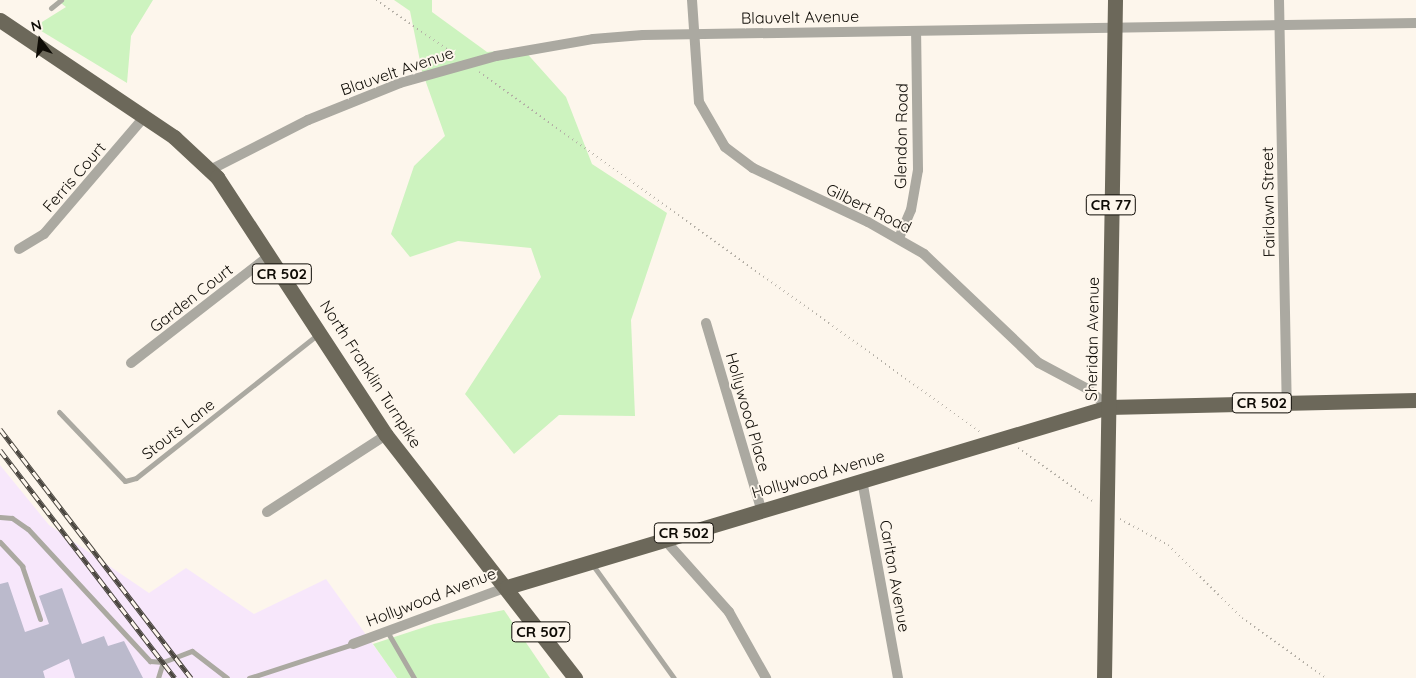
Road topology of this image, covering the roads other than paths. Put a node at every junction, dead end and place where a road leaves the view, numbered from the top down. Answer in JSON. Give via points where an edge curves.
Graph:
{"nodes":[{"id":1,"x":61,"y":0,"type":"edge"},
{"id":2,"x":692,"y":0,"type":"edge"},
{"id":3,"x":1115,"y":0,"type":"edge"},
{"id":4,"x":1279,"y":0,"type":"edge"},
{"id":5,"x":51,"y":8,"type":"dead end"},
{"id":6,"x":0,"y":20,"type":"edge"},
{"id":7,"x":1416,"y":23,"type":"edge"},
{"id":8,"x":1279,"y":25,"type":"junction"},
{"id":9,"x":1114,"y":28,"type":"junction"},
{"id":10,"x":916,"y":31,"type":"junction"},
{"id":11,"x":693,"y":34,"type":"junction"},
{"id":12,"x":145,"y":116,"type":"junction"},
{"id":13,"x":210,"y":170,"type":"junction"},
{"id":14,"x":899,"y":238,"type":"junction"},
{"id":15,"x":19,"y":249,"type":"dead end"},
{"id":16,"x":269,"y":256,"type":"junction"},
{"id":17,"x":706,"y":323,"type":"dead end"},
{"id":18,"x":320,"y":333,"type":"junction"},
{"id":19,"x":131,"y":363,"type":"dead end"},
{"id":20,"x":1416,"y":400,"type":"edge"},
{"id":21,"x":1287,"y":403,"type":"junction"},
{"id":22,"x":1108,"y":407,"type":"junction"},
{"id":23,"x":59,"y":412,"type":"dead end"},
{"id":24,"x":386,"y":435,"type":"junction"},
{"id":25,"x":862,"y":480,"type":"junction"},
{"id":26,"x":761,"y":509,"type":"junction"},
{"id":27,"x":267,"y":512,"type":"dead end"},
{"id":28,"x":0,"y":517,"type":"edge"},
{"id":29,"x":664,"y":539,"type":"junction"},
{"id":30,"x":0,"y":542,"type":"edge"},
{"id":31,"x":589,"y":560,"type":"junction"},
{"id":32,"x":508,"y":587,"type":"junction"},
{"id":33,"x":40,"y":618,"type":"dead end"},
{"id":34,"x":388,"y":633,"type":"junction"},
{"id":35,"x":353,"y":644,"type":"joint"},
{"id":36,"x":163,"y":662,"type":"junction"},
{"id":37,"x":158,"y":678,"type":"edge"},
{"id":38,"x":227,"y":678,"type":"edge"},
{"id":39,"x":249,"y":678,"type":"edge"},
{"id":40,"x":414,"y":678,"type":"edge"},
{"id":41,"x":575,"y":678,"type":"edge"},
{"id":42,"x":674,"y":678,"type":"edge"},
{"id":43,"x":766,"y":678,"type":"edge"},
{"id":44,"x":898,"y":678,"type":"edge"},
{"id":45,"x":1104,"y":678,"type":"edge"}],
"edges":[{"from":1,"to":5,"type":"lane"},
{"from":2,"to":11,"type":"street","name":"Gilbert Road"},
{"from":3,"to":9,"type":"main road","name":"Sheridan Avenue","number":"CR 77"},
{"from":4,"to":8,"type":"street","name":"Fairlawn Street"},
{"from":6,"to":12,"type":"main road","name":"North Franklin Turnpike","number":"CR 502"},
{"from":7,"to":8,"type":"street","name":"Blauvelt Avenue"},
{"from":8,"to":9,"type":"street","name":"Blauvelt Avenue"},
{"from":8,"to":21,"type":"street","name":"Fairlawn Street"},
{"from":9,"to":10,"type":"street","name":"Blauvelt Avenue"},
{"from":9,"to":22,"type":"main road","name":"Sheridan Avenue","number":"CR 77"},
{"from":10,"to":11,"type":"street","name":"Blauvelt Avenue"},
{"from":10,"to":14,"type":"street","name":"Glendon Road","via":[[918,170],[911,210]]},
{"from":11,"to":13,"type":"street","name":"Blauvelt Avenue","via":[[593,39],[468,64],[354,100]]},
{"from":11,"to":14,"type":"street","name":"Gilbert Road","via":[[699,102],[725,147],[753,168]]},
{"from":12,"to":13,"type":"main road","name":"North Franklin Turnpike","number":"CR 502"},
{"from":12,"to":15,"type":"street","name":"Ferris Court","via":[[44,234]]},
{"from":13,"to":16,"type":"main road","name":"North Franklin Turnpike","number":"CR 502"},
{"from":14,"to":22,"type":"street","name":"Gilbert Road","via":[[947,273],[1039,363],[1088,389]]},
{"from":16,"to":18,"type":"main road","name":"North Franklin Turnpike","number":"CR 502"},
{"from":16,"to":19,"type":"street","name":"Garden Court"},
{"from":17,"to":26,"type":"street","name":"Hollywood Place"},
{"from":18,"to":23,"type":"lane","name":"Stouts Lane","via":[[136,478],[125,481]]},
{"from":18,"to":24,"type":"main road","name":"North Franklin Turnpike","number":"CR 502"},
{"from":20,"to":21,"type":"main road","name":"Hollywood Avenue","number":"CR 502"},
{"from":21,"to":22,"type":"main road","name":"Hollywood Avenue","number":"CR 502"},
{"from":22,"to":25,"type":"main road","name":"Hollywood Avenue","number":"CR 502"},
{"from":22,"to":45,"type":"main road","name":"Sheridan Avenue","number":"CR 77"},
{"from":24,"to":27,"type":"street"},
{"from":24,"to":32,"type":"main road","name":"North Franklin Turnpike","number":"CR 502"},
{"from":25,"to":26,"type":"main road","name":"Hollywood Avenue","number":"CR 502"},
{"from":25,"to":44,"type":"street","name":"Carlton Avenue"},
{"from":26,"to":29,"type":"main road","name":"Hollywood Avenue","number":"CR 502"},
{"from":28,"to":36,"type":"lane","via":[[12,518],[28,529],[150,661]]},
{"from":29,"to":31,"type":"main road","name":"Hollywood Avenue","number":"CR 502"},
{"from":29,"to":43,"type":"street","via":[[729,612]]},
{"from":30,"to":33,"type":"lane","via":[[22,566]]},
{"from":31,"to":32,"type":"main road","name":"Hollywood Avenue","number":"CR 502"},
{"from":31,"to":42,"type":"lane"},
{"from":32,"to":34,"type":"street","name":"Hollywood Avenue"},
{"from":32,"to":41,"type":"main road","name":"North Franklin Turnpike","number":"CR 507"},
{"from":34,"to":35,"type":"street","name":"Hollywood Avenue"},
{"from":34,"to":40,"type":"lane"},
{"from":35,"to":39,"type":"lane","name":"Hollywood Avenue"},
{"from":36,"to":37,"type":"lane"},
{"from":36,"to":38,"type":"lane","via":[[192,651]]}]}
